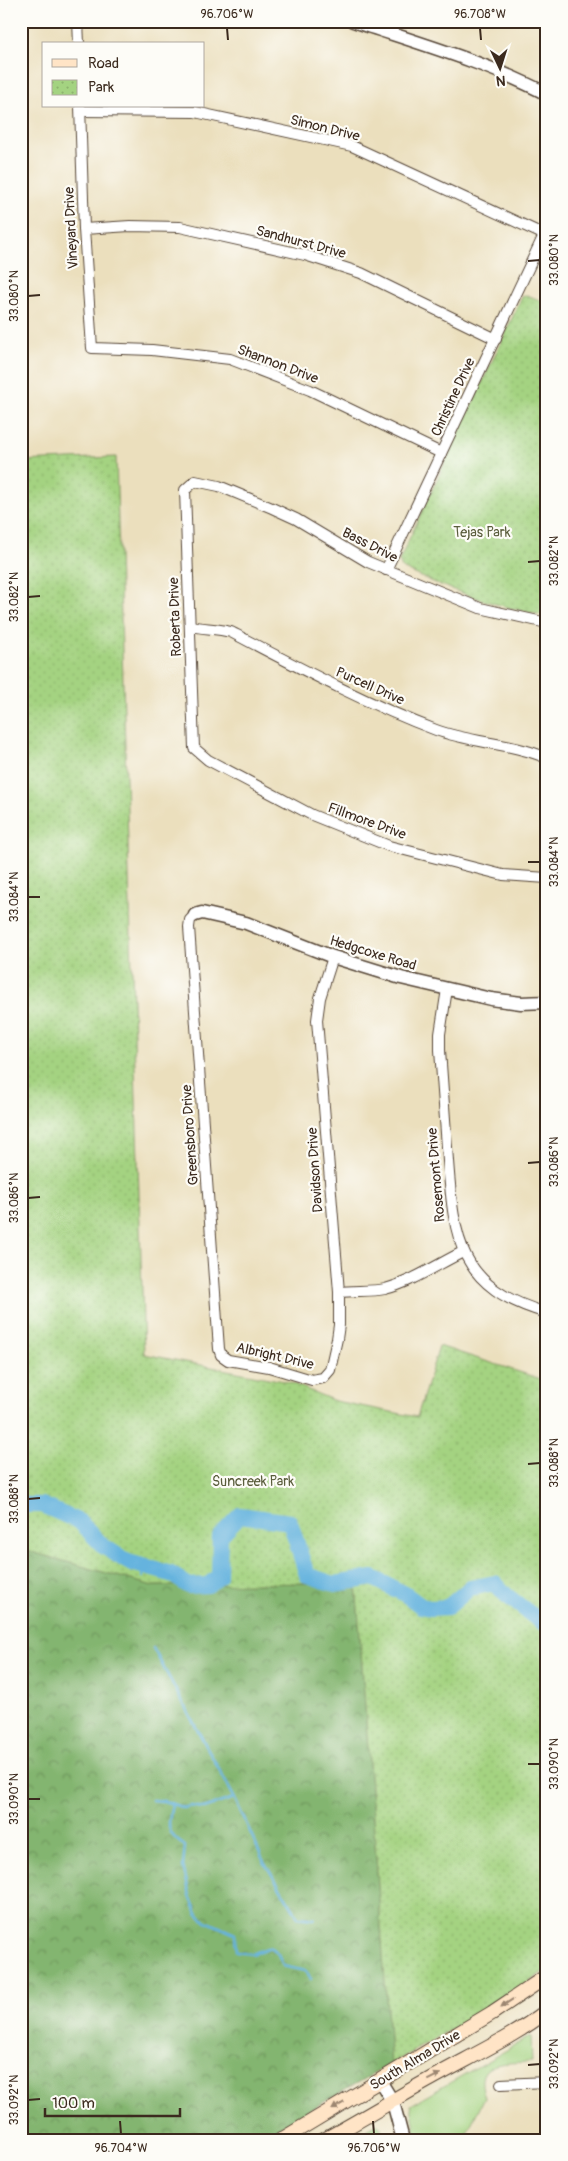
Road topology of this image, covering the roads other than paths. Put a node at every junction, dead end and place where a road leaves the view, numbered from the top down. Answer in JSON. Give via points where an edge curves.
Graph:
{"nodes":[{"id":1,"x":78,"y":21,"type":"edge"},
{"id":2,"x":353,"y":21,"type":"edge"},
{"id":3,"x":79,"y":42,"type":"edge"},
{"id":4,"x":547,"y":94,"type":"edge"},
{"id":5,"x":80,"y":109,"type":"edge"},
{"id":6,"x":84,"y":229,"type":"junction"},
{"id":7,"x":545,"y":235,"type":"edge"},
{"id":8,"x":496,"y":339,"type":"junction"},
{"id":9,"x":92,"y":348,"type":"joint"},
{"id":10,"x":441,"y":453,"type":"junction"},
{"id":11,"x":188,"y":486,"type":"joint"},
{"id":12,"x":386,"y":570,"type":"junction"},
{"id":13,"x":547,"y":624,"type":"edge"},
{"id":14,"x":190,"y":626,"type":"junction"},
{"id":15,"x":194,"y":748,"type":"joint"},
{"id":16,"x":547,"y":758,"type":"edge"},
{"id":17,"x":547,"y":878,"type":"edge"},
{"id":18,"x":195,"y":915,"type":"joint"},
{"id":19,"x":333,"y":957,"type":"junction"},
{"id":20,"x":447,"y":989,"type":"junction"},
{"id":21,"x":547,"y":1002,"type":"edge"},
{"id":22,"x":462,"y":1252,"type":"junction"},
{"id":23,"x":338,"y":1292,"type":"junction"},
{"id":24,"x":547,"y":1313,"type":"edge"},
{"id":25,"x":222,"y":1356,"type":"joint"},
{"id":26,"x":322,"y":1378,"type":"joint"},
{"id":27,"x":547,"y":1976,"type":"edge"},
{"id":28,"x":547,"y":2011,"type":"edge"},
{"id":29,"x":380,"y":2081,"type":"junction"},
{"id":30,"x":547,"y":2082,"type":"edge"},
{"id":31,"x":501,"y":2084,"type":"dead end"},
{"id":32,"x":393,"y":2102,"type":"junction"},
{"id":33,"x":281,"y":2140,"type":"edge"},
{"id":34,"x":324,"y":2140,"type":"edge"},
{"id":35,"x":403,"y":2140,"type":"edge"}],
"edges":[{"from":1,"to":3,"type":"street"},
{"from":2,"to":4,"type":"street","via":[[458,57]]},
{"from":5,"to":6,"type":"street","name":"Vineyard Drive"},
{"from":5,"to":7,"type":"street","name":"Simon Drive","via":[[195,112],[352,146]]},
{"from":6,"to":8,"type":"street","name":"Sandhurst Drive","via":[[180,227],[305,255],[361,273]]},
{"from":6,"to":9,"type":"street","name":"Vineyard Drive"},
{"from":7,"to":8,"type":"street","name":"Christine Drive"},
{"from":8,"to":10,"type":"street","name":"Christine Drive"},
{"from":9,"to":10,"type":"street","name":"Shannon Drive","via":[[152,350],[230,359],[310,390]]},
{"from":10,"to":12,"type":"street","name":"Christine Drive"},
{"from":11,"to":12,"type":"street","name":"Bass Drive","via":[[199,481],[219,486],[272,508]]},
{"from":11,"to":14,"type":"street","name":"Roberta Drive","via":[[184,494]]},
{"from":12,"to":13,"type":"street","name":"Bass Drive","via":[[480,608]]},
{"from":14,"to":15,"type":"street","name":"Roberta Drive"},
{"from":14,"to":16,"type":"street","name":"Purcell Drive","via":[[231,632],[344,692],[438,730],[531,751]]},
{"from":15,"to":17,"type":"street","name":"Fillmore Drive","via":[[208,760],[312,815],[389,846],[503,875]]},
{"from":18,"to":19,"type":"street","name":"Hedgcoxe Road","via":[[202,913],[246,923]]},
{"from":18,"to":25,"type":"street","name":"Greensboro Drive","via":[[189,927],[218,1339]]},
{"from":19,"to":20,"type":"street","name":"Hedgcoxe Road"},
{"from":19,"to":23,"type":"street","name":"Davidson Drive","via":[[317,1020]]},
{"from":20,"to":21,"type":"street","name":"Hedgcoxe Road","via":[[491,999]]},
{"from":20,"to":22,"type":"street","name":"Rosemont Drive","via":[[440,1050],[452,1214]]},
{"from":22,"to":23,"type":"street","via":[[384,1289]]},
{"from":22,"to":24,"type":"street","name":"Rosemont Drive","via":[[492,1287]]},
{"from":23,"to":26,"type":"street","name":"Davidson Drive","via":[[337,1339],[330,1370]]},
{"from":25,"to":26,"type":"street","name":"Albright Drive","via":[[312,1380]]},
{"from":27,"to":29,"type":"main road","name":"South Alma Drive","one_way":true},
{"from":32,"to":28,"type":"main road","name":"South Alma Drive","one_way":true},
{"from":29,"to":32,"type":"street"},
{"from":29,"to":33,"type":"main road","name":"South Alma Drive","one_way":true},
{"from":30,"to":31,"type":"street"},
{"from":32,"to":34,"type":"main road","name":"South Alma Drive"},
{"from":32,"to":35,"type":"street"}]}
